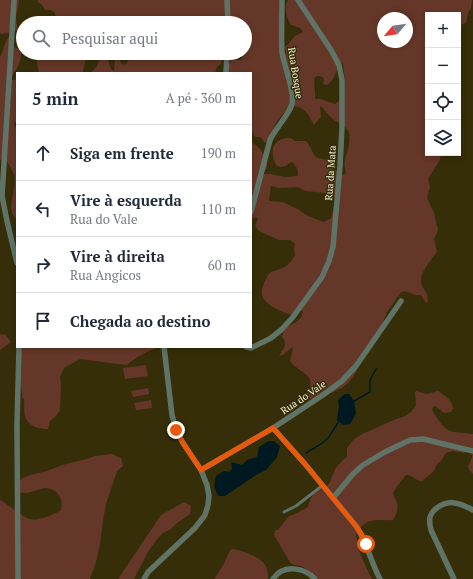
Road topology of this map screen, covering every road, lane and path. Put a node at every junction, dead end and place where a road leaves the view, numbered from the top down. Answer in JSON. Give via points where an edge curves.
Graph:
{"nodes":[{"id":1,"x":14,"y":0,"type":"edge"},
{"id":2,"x":228,"y":0,"type":"edge"},
{"id":3,"x":282,"y":0,"type":"edge"},
{"id":4,"x":298,"y":0,"type":"edge"},
{"id":5,"x":228,"y":16,"type":"edge"},
{"id":6,"x":227,"y":60,"type":"edge"},
{"id":7,"x":226,"y":72,"type":"edge"},
{"id":8,"x":252,"y":208,"type":"edge"},
{"id":9,"x":16,"y":259,"type":"edge"},
{"id":10,"x":401,"y":301,"type":"dead end"},
{"id":11,"x":18,"y":348,"type":"edge"},
{"id":12,"x":164,"y":348,"type":"edge"},
{"id":13,"x":252,"y":348,"type":"edge"},
{"id":14,"x":273,"y":428,"type":"junction"},
{"id":15,"x":473,"y":451,"type":"edge"},
{"id":16,"x":201,"y":470,"type":"junction"},
{"id":17,"x":323,"y":485,"type":"junction"},
{"id":18,"x":333,"y":498,"type":"junction"},
{"id":19,"x":473,"y":510,"type":"edge"},
{"id":20,"x":284,"y":512,"type":"dead end"},
{"id":21,"x":18,"y":579,"type":"edge"},
{"id":22,"x":144,"y":579,"type":"edge"},
{"id":23,"x":273,"y":579,"type":"edge"},
{"id":24,"x":315,"y":579,"type":"edge"},
{"id":25,"x":380,"y":579,"type":"edge"},
{"id":26,"x":454,"y":579,"type":"edge"}],
"edges":[{"from":1,"to":9,"type":"street","via":[[2,187]]},
{"from":2,"to":5,"type":"street"},
{"from":3,"to":8,"type":"street","name":"Rua Bosque","via":[[282,53],[292,92],[292,104],[270,140]]},
{"from":4,"to":13,"type":"street","name":"Rua da Mata","via":[[331,50],[339,65],[342,80],[340,166],[333,247],[322,277],[293,317],[271,338]]},
{"from":6,"to":7,"type":"street"},
{"from":10,"to":14,"type":"street","name":"Rua do Vale","via":[[356,366],[342,381]]},
{"from":11,"to":21,"type":"street"},
{"from":12,"to":16,"type":"street","via":[[176,430]]},
{"from":14,"to":16,"type":"street","name":"Rua do Vale"},
{"from":14,"to":17,"type":"street"},
{"from":15,"to":18,"type":"street","via":[[423,439],[410,440],[363,464]]},
{"from":16,"to":22,"type":"street","via":[[209,496],[205,515]]},
{"from":17,"to":18,"type":"street"},
{"from":17,"to":20,"type":"lane"},
{"from":18,"to":25,"type":"street","via":[[362,535]]},
{"from":19,"to":26,"type":"street","via":[[454,502],[440,505],[430,516],[431,530]]},
{"from":23,"to":24,"type":"street","via":[[279,573],[290,569],[305,571]]}]}
